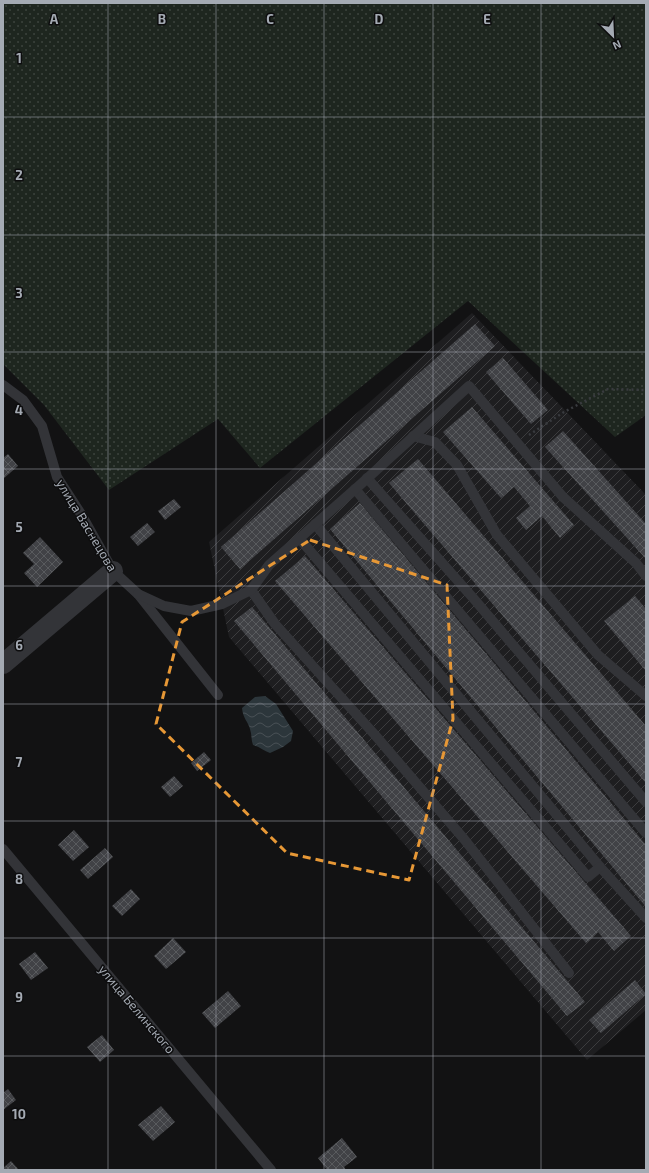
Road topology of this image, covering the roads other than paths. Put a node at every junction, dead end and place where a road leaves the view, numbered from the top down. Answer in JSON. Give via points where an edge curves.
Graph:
{"nodes":[{"id":1,"x":3,"y":385,"type":"edge"},
{"id":2,"x":413,"y":436,"type":"junction"},
{"id":3,"x":367,"y":478,"type":"junction"},
{"id":4,"x":355,"y":489,"type":"junction"},
{"id":5,"x":315,"y":524,"type":"junction"},
{"id":6,"x":299,"y":538,"type":"junction"},
{"id":7,"x":113,"y":571,"type":"junction"},
{"id":8,"x":646,"y":576,"type":"edge"},
{"id":9,"x":251,"y":590,"type":"junction"},
{"id":10,"x":138,"y":594,"type":"junction"},
{"id":11,"x":3,"y":664,"type":"edge"},
{"id":12,"x":218,"y":695,"type":"dead end"},
{"id":13,"x":646,"y":696,"type":"edge"},
{"id":14,"x":646,"y":802,"type":"edge"},
{"id":15,"x":646,"y":833,"type":"edge"},
{"id":16,"x":3,"y":849,"type":"edge"},
{"id":17,"x":600,"y":867,"type":"junction"},
{"id":18,"x":646,"y":918,"type":"edge"},
{"id":19,"x":569,"y":973,"type":"dead end"},
{"id":20,"x":271,"y":1170,"type":"edge"}],
"edges":[{"from":1,"to":7,"type":"lane","name":"улица Васнецова","via":[[23,400],[42,426],[57,477]]},
{"from":2,"to":3,"type":"lane"},
{"from":2,"to":8,"type":"lane","via":[[469,386],[563,497],[636,562]]},
{"from":2,"to":13,"type":"lane","via":[[435,442],[457,465],[497,535],[598,655]]},
{"from":3,"to":4,"type":"lane"},
{"from":3,"to":14,"type":"lane","via":[[474,599]]},
{"from":4,"to":5,"type":"lane"},
{"from":4,"to":15,"type":"lane"},
{"from":5,"to":6,"type":"lane"},
{"from":5,"to":17,"type":"lane"},
{"from":6,"to":9,"type":"lane","via":[[269,565]]},
{"from":6,"to":17,"type":"lane","via":[[588,878]]},
{"from":7,"to":10,"type":"lane","name":"улица Васнецова"},
{"from":7,"to":11,"type":"street"},
{"from":9,"to":10,"type":"lane","via":[[222,604],[192,611],[164,606]]},
{"from":9,"to":19,"type":"lane","via":[[275,624],[464,839]]},
{"from":10,"to":12,"type":"lane","name":"улица Васнецова"},
{"from":16,"to":20,"type":"lane","name":"улица Белинского"},
{"from":17,"to":18,"type":"lane"}]}
